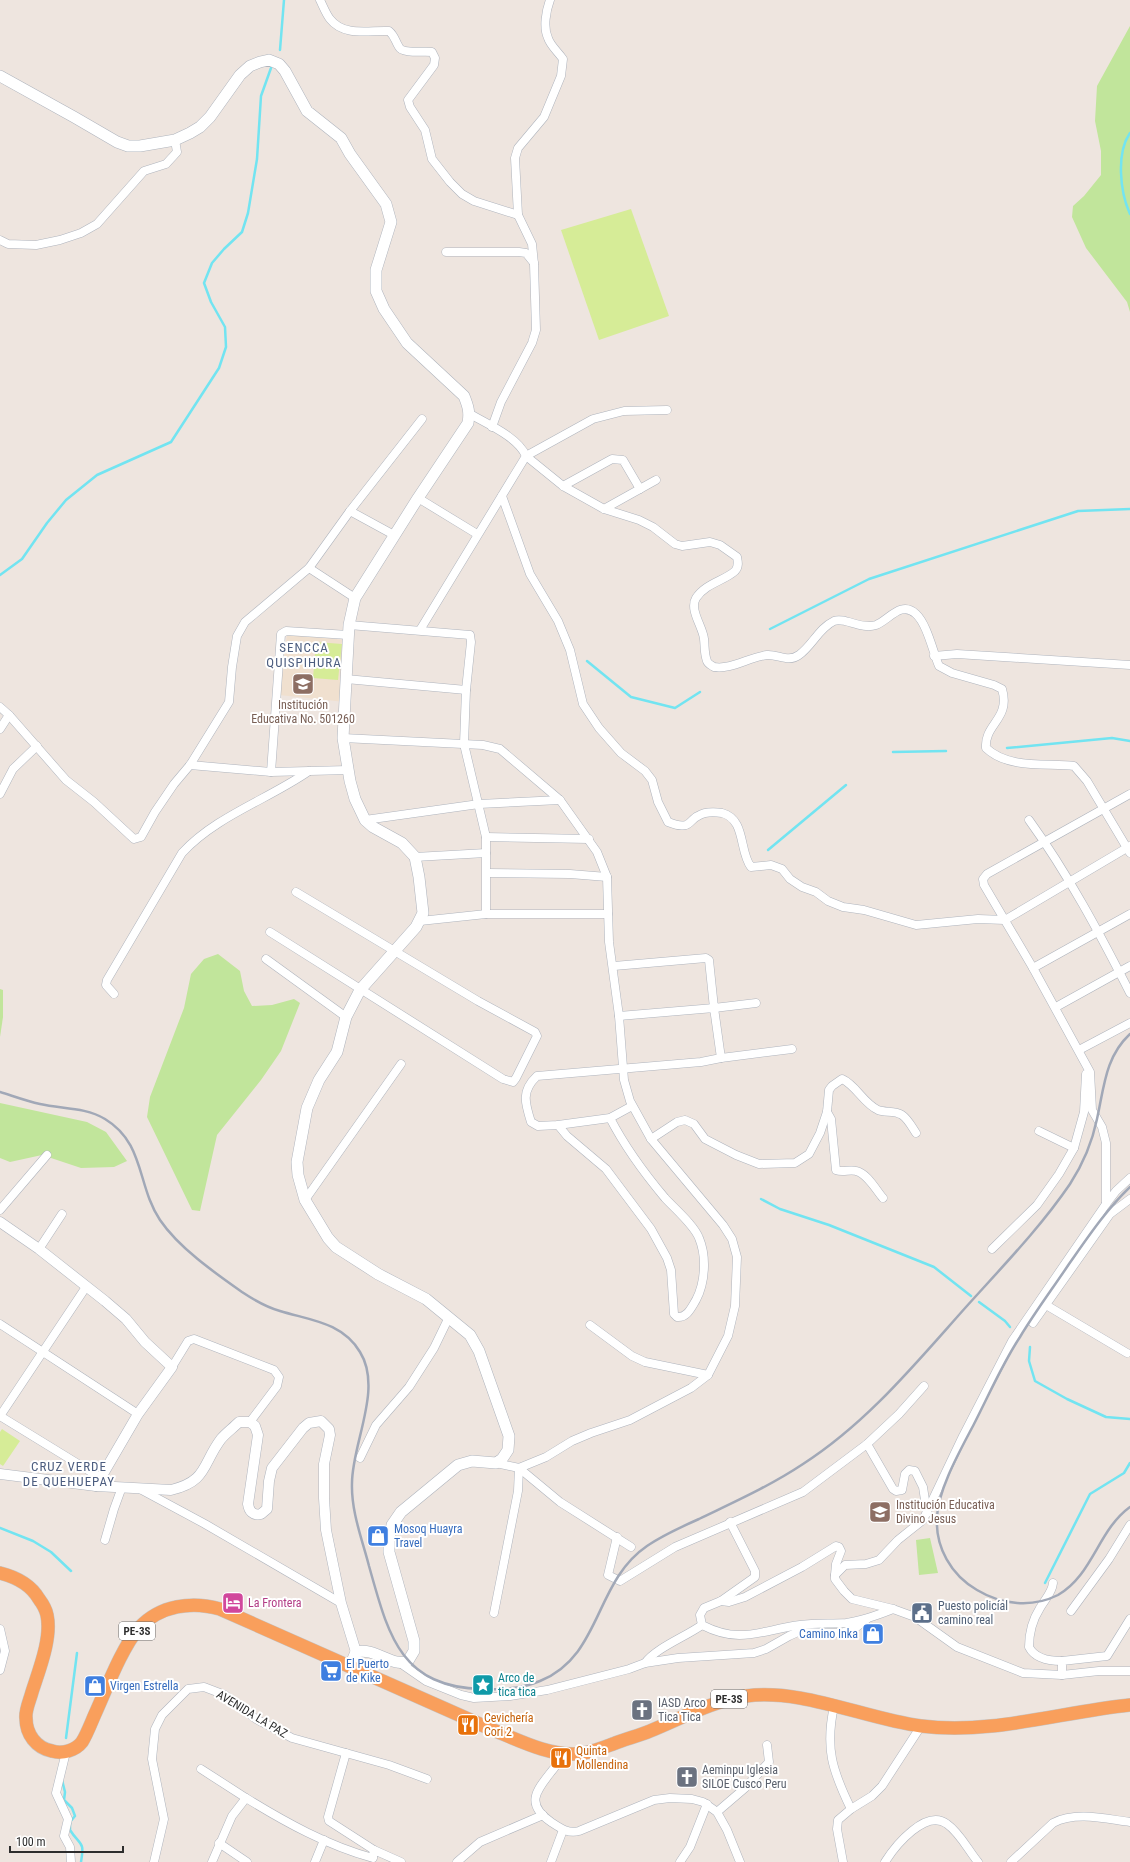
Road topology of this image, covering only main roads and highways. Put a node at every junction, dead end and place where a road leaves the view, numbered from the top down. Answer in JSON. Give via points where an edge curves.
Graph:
{"nodes":[{"id":1,"x":0,"y":76,"type":"edge"},
{"id":2,"x":0,"y":1573,"type":"edge"},
{"id":3,"x":350,"y":1666,"type":"junction"},
{"id":4,"x":1130,"y":1705,"type":"edge"}],
"edges":[{"from":1,"to":3,"type":"main road","via":[[117,142],[128,146],[140,146],[175,140],[200,127],[240,75],[250,66],[269,60],[280,64],[307,111],[341,138],[386,204],[391,222],[376,270],[376,291],[384,309],[407,343],[464,396],[470,414],[468,422],[355,598],[348,630],[343,738],[348,770],[355,799],[365,820],[402,843],[415,857],[423,913],[420,921],[360,990],[346,1017],[337,1052],[319,1080],[307,1108],[297,1162],[298,1175],[306,1200],[336,1247],[378,1274],[426,1299],[470,1335],[479,1351],[508,1428],[508,1450],[496,1463],[472,1461],[458,1465],[401,1512],[392,1525],[389,1552],[414,1645],[412,1656],[408,1661],[400,1663],[372,1652],[356,1652]]},
{"from":2,"to":3,"type":"highway","number":"PE-3S","via":[[29,1586],[47,1615],[46,1644],[26,1718],[28,1730],[38,1745],[51,1751],[66,1752],[81,1743],[123,1654],[140,1627],[157,1614],[169,1609],[198,1605],[220,1609]]},
{"from":3,"to":4,"type":"highway","number":"PE-3S","via":[[494,1730],[545,1750],[564,1754],[585,1753],[650,1731],[722,1700],[746,1696],[784,1696],[921,1726],[977,1726]]}]}
